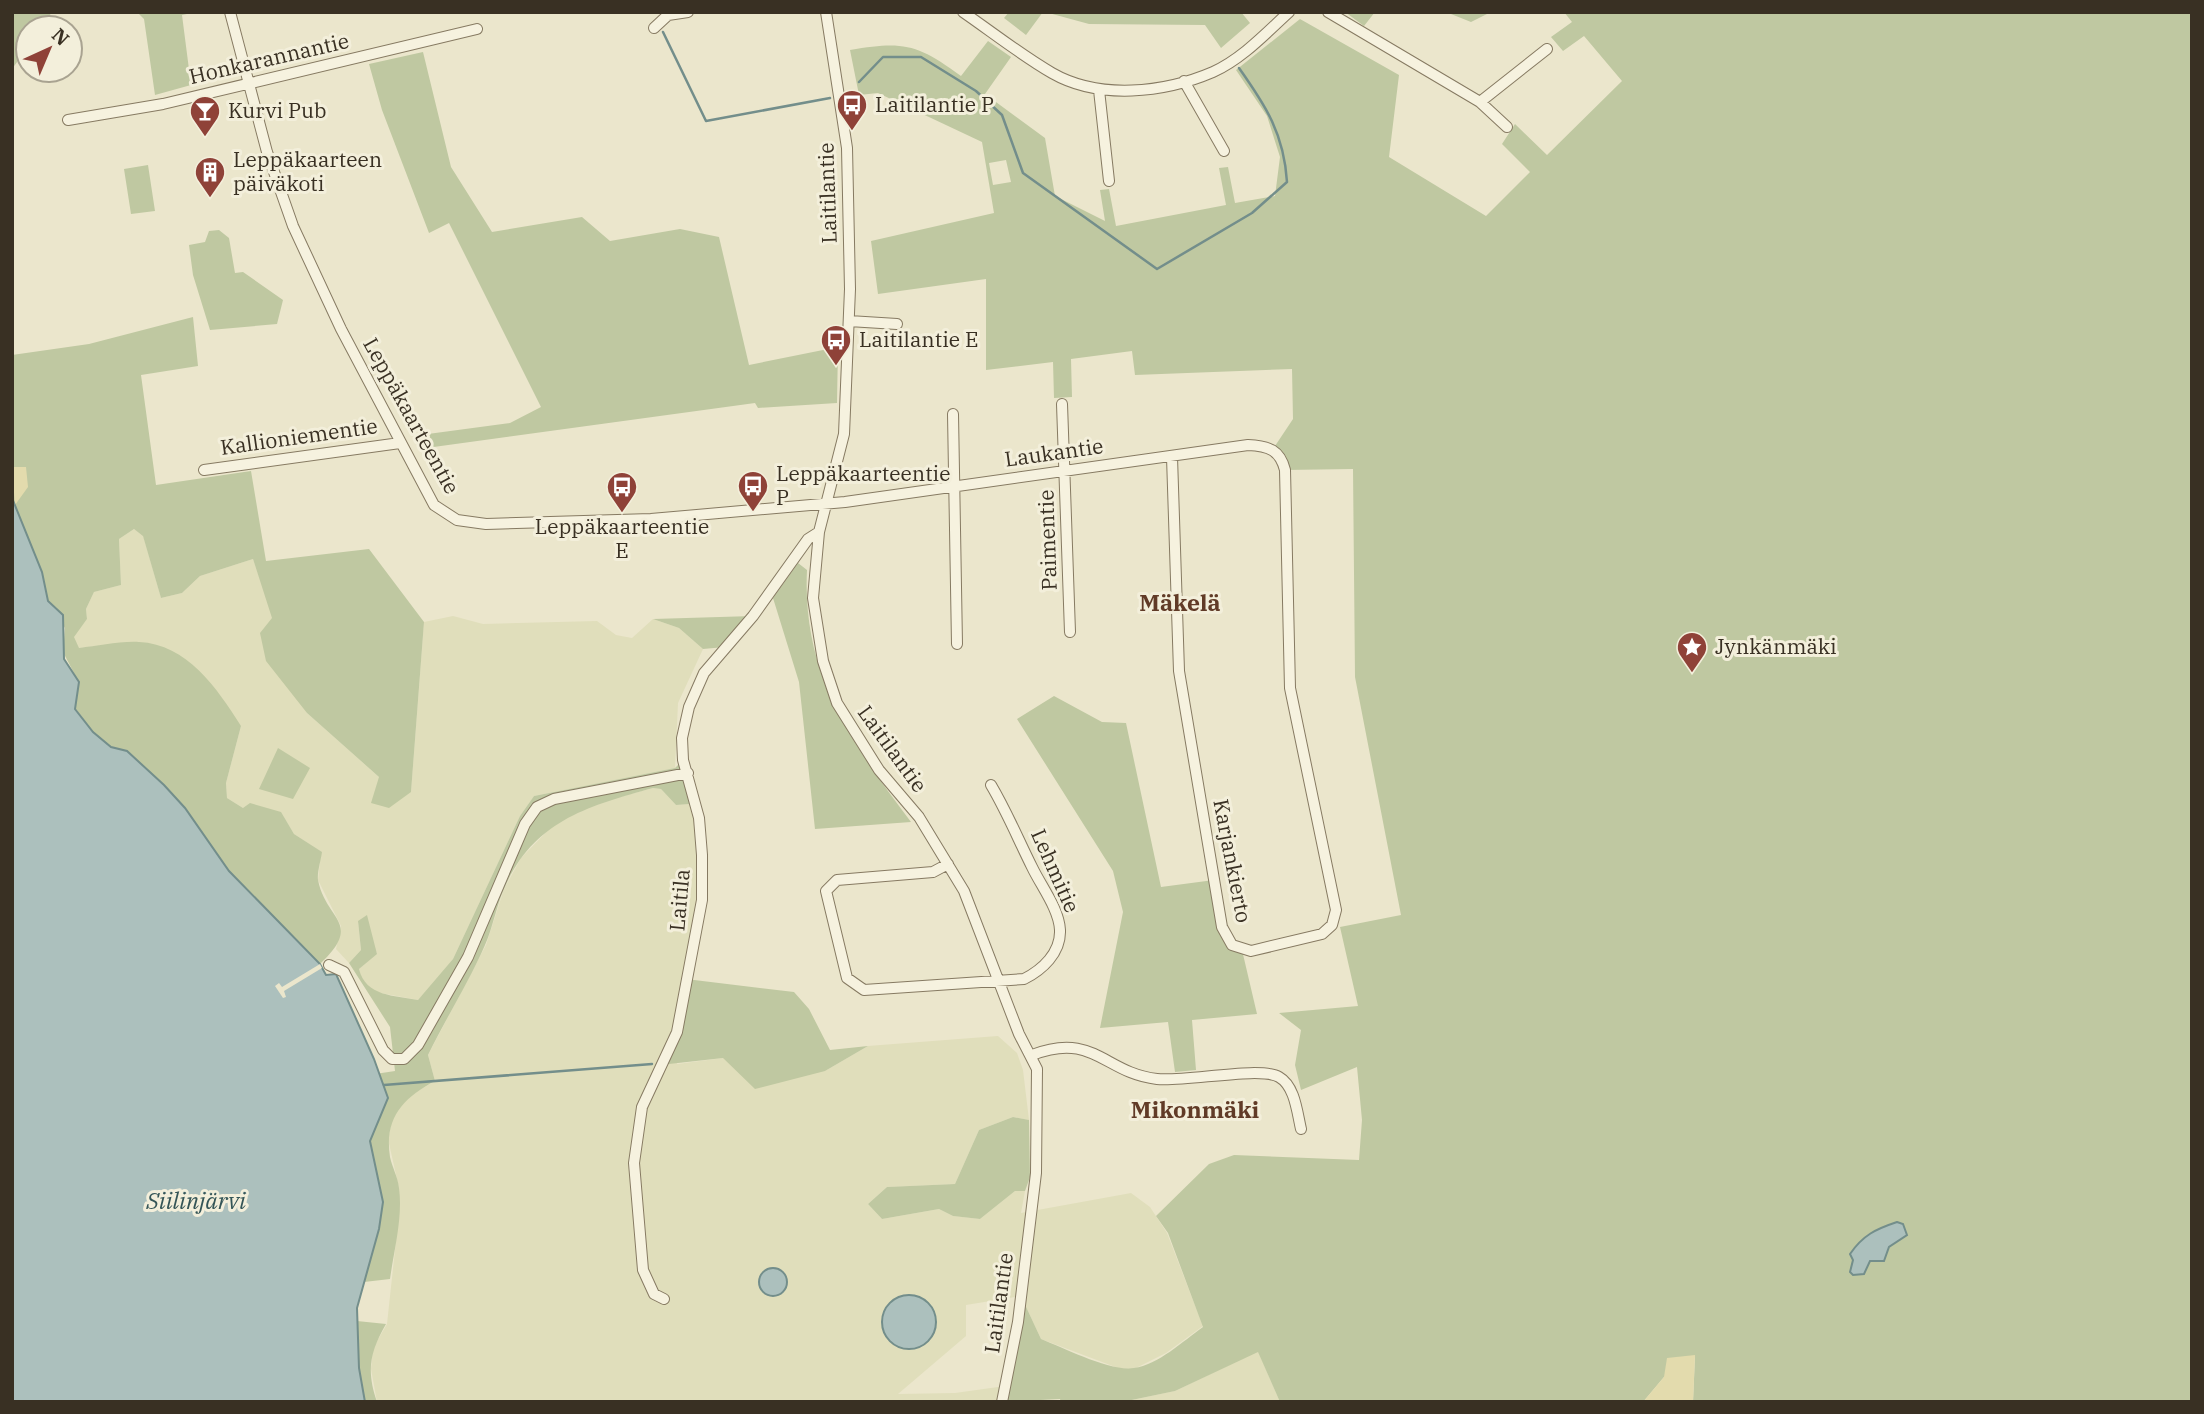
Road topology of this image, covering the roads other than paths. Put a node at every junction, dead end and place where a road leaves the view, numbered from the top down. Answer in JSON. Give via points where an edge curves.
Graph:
{"nodes":[{"id":1,"x":230,"y":12,"type":"edge"},
{"id":2,"x":688,"y":12,"type":"edge"},
{"id":3,"x":826,"y":12,"type":"edge"},
{"id":4,"x":963,"y":12,"type":"edge"},
{"id":5,"x":1289,"y":12,"type":"edge"},
{"id":6,"x":1328,"y":12,"type":"edge"},
{"id":7,"x":654,"y":28,"type":"dead end"},
{"id":8,"x":477,"y":29,"type":"dead end"},
{"id":9,"x":1547,"y":49,"type":"dead end"},
{"id":10,"x":1184,"y":81,"type":"junction"},
{"id":11,"x":248,"y":84,"type":"junction"},
{"id":12,"x":1099,"y":90,"type":"junction"},
{"id":13,"x":1480,"y":102,"type":"junction"},
{"id":14,"x":68,"y":120,"type":"dead end"},
{"id":15,"x":1507,"y":127,"type":"dead end"},
{"id":16,"x":1224,"y":151,"type":"dead end"},
{"id":17,"x":1109,"y":181,"type":"dead end"},
{"id":18,"x":849,"y":321,"type":"junction"},
{"id":19,"x":897,"y":324,"type":"dead end"},
{"id":20,"x":1062,"y":404,"type":"dead end"},
{"id":21,"x":953,"y":414,"type":"dead end"},
{"id":22,"x":400,"y":443,"type":"junction"},
{"id":23,"x":1172,"y":457,"type":"junction"},
{"id":24,"x":1282,"y":458,"type":"joint"},
{"id":25,"x":204,"y":470,"type":"dead end"},
{"id":26,"x":1066,"y":471,"type":"junction"},
{"id":27,"x":954,"y":486,"type":"junction"},
{"id":28,"x":828,"y":503,"type":"junction"},
{"id":29,"x":818,"y":533,"type":"junction"},
{"id":30,"x":1070,"y":632,"type":"dead end"},
{"id":31,"x":957,"y":644,"type":"dead end"},
{"id":32,"x":688,"y":773,"type":"junction"},
{"id":33,"x":991,"y":785,"type":"dead end"},
{"id":34,"x":948,"y":864,"type":"junction"},
{"id":35,"x":329,"y":965,"type":"dead end"},
{"id":36,"x":998,"y":981,"type":"junction"},
{"id":37,"x":1032,"y":1055,"type":"junction"},
{"id":38,"x":1301,"y":1129,"type":"dead end"},
{"id":39,"x":664,"y":1299,"type":"dead end"},
{"id":40,"x":1002,"y":1402,"type":"edge"}],
"edges":[{"from":1,"to":11,"type":"street","name":"Leppäkaarteentie"},
{"from":2,"to":7,"type":"street","via":[[663,18]]},
{"from":3,"to":18,"type":"street","name":"Laitilantie","via":[[848,148]]},
{"from":4,"to":12,"type":"street","via":[[1053,74]]},
{"from":5,"to":10,"type":"street","via":[[1245,52],[1213,72]]},
{"from":6,"to":13,"type":"street"},
{"from":8,"to":11,"type":"street","name":"Honkarannantie"},
{"from":9,"to":13,"type":"street"},
{"from":10,"to":12,"type":"street","via":[[1133,91]]},
{"from":10,"to":16,"type":"street"},
{"from":11,"to":14,"type":"street","name":"Honkarannantie"},
{"from":11,"to":22,"type":"street","name":"Leppäkaarteentie","via":[[293,226]]},
{"from":12,"to":17,"type":"street"},
{"from":13,"to":15,"type":"street"},
{"from":18,"to":19,"type":"street"},
{"from":18,"to":28,"type":"street","name":"Laitilantie","via":[[844,434]]},
{"from":20,"to":26,"type":"street","name":"Paimentie"},
{"from":21,"to":27,"type":"street"},
{"from":22,"to":25,"type":"street","name":"Kallioniementie"},
{"from":22,"to":28,"type":"street","name":"Leppäkaarteentie","via":[[434,505],[457,520],[486,524],[651,519]]},
{"from":23,"to":24,"type":"street","name":"Laukantie","via":[[1248,445],[1273,449]]},
{"from":23,"to":24,"type":"street","name":"Karjankierto","via":[[1179,671],[1222,927],[1232,945],[1251,951],[1322,934],[1332,925],[1336,910],[1290,688]]},
{"from":23,"to":26,"type":"street","name":"Laukantie"},
{"from":26,"to":27,"type":"street","name":"Laukantie"},
{"from":26,"to":30,"type":"street","name":"Paimentie"},
{"from":27,"to":28,"type":"street","name":"Laukantie"},
{"from":27,"to":31,"type":"street"},
{"from":28,"to":29,"type":"street","name":"Laitilantie"},
{"from":29,"to":32,"type":"street","name":"Laitila","via":[[808,538],[753,616],[704,673],[682,738]]},
{"from":29,"to":34,"type":"street","name":"Laitilantie","via":[[813,598],[823,661],[836,703]]},
{"from":32,"to":35,"type":"street","via":[[554,799],[537,807],[525,824],[468,957],[418,1045],[404,1059],[392,1059],[383,1050],[344,972]]},
{"from":32,"to":39,"type":"street","name":"Laitila","via":[[699,818],[702,900],[677,1032],[642,1107],[634,1163],[643,1270],[654,1294]]},
{"from":33,"to":36,"type":"street","name":"Lehmitie","via":[[1059,919],[1060,932],[1050,960],[1038,972],[1024,979]]},
{"from":34,"to":36,"type":"street","name":"Laitilantie","via":[[964,891]]},
{"from":34,"to":36,"type":"street","via":[[933,872],[837,880],[826,891],[847,978],[864,990]]},
{"from":36,"to":37,"type":"street","name":"Laitilantie","via":[[1018,1034]]},
{"from":37,"to":38,"type":"street","via":[[1050,1048],[1080,1048],[1138,1076],[1160,1079],[1260,1072],[1277,1075],[1290,1088]]},
{"from":37,"to":40,"type":"street","name":"Laitilantie","via":[[1037,1069],[1036,1173],[1018,1322]]}]}
